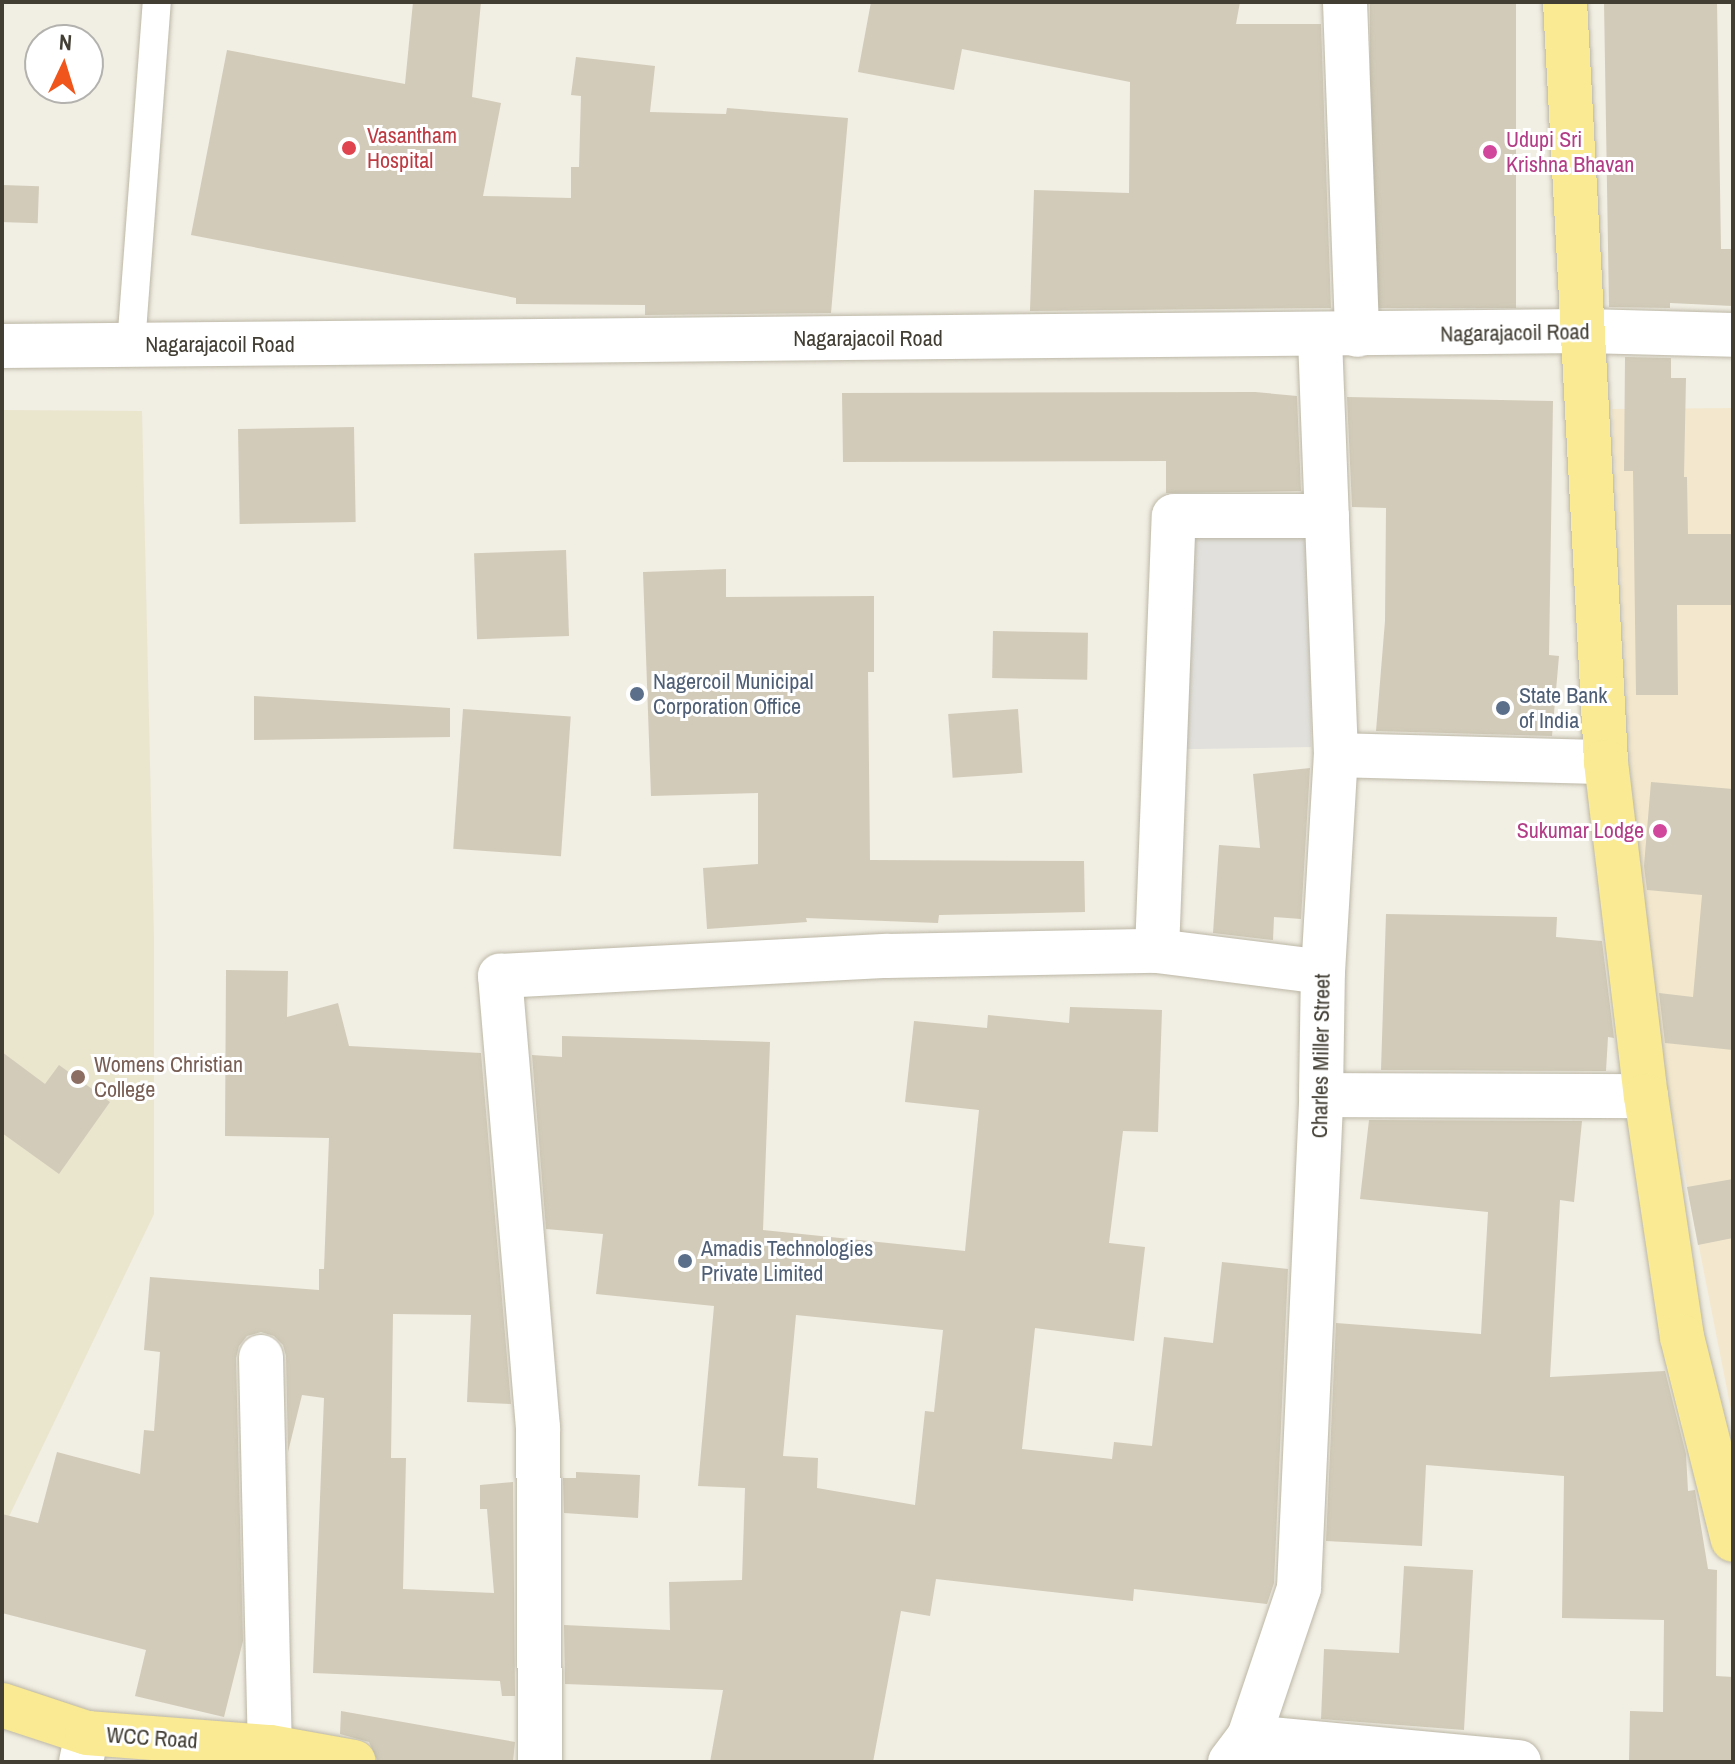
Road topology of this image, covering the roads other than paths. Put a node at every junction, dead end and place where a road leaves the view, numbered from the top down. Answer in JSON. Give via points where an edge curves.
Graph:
{"nodes":[{"id":1,"x":157,"y":2,"type":"edge"},
{"id":2,"x":1345,"y":2,"type":"edge"},
{"id":3,"x":1565,"y":2,"type":"edge"},
{"id":4,"x":1585,"y":331,"type":"junction"},
{"id":5,"x":1338,"y":335,"type":"junction"},
{"id":6,"x":1733,"y":335,"type":"edge"},
{"id":7,"x":131,"y":345,"type":"junction"},
{"id":8,"x":2,"y":346,"type":"edge"},
{"id":9,"x":1327,"y":516,"type":"junction"},
{"id":10,"x":1336,"y":755,"type":"junction"},
{"id":11,"x":1606,"y":762,"type":"junction"},
{"id":12,"x":1157,"y":951,"type":"junction"},
{"id":13,"x":1323,"y":972,"type":"junction"},
{"id":14,"x":1321,"y":1095,"type":"junction"},
{"id":15,"x":1646,"y":1096,"type":"junction"},
{"id":16,"x":261,"y":1357,"type":"dead end"},
{"id":17,"x":1731,"y":1525,"type":"edge"},
{"id":18,"x":2,"y":1705,"type":"edge"},
{"id":19,"x":270,"y":1747,"type":"junction"},
{"id":20,"x":84,"y":1748,"type":"edge"},
{"id":21,"x":1239,"y":1750,"type":"edge"},
{"id":22,"x":354,"y":1762,"type":"edge"},
{"id":23,"x":540,"y":1762,"type":"edge"},
{"id":24,"x":1519,"y":1762,"type":"edge"}],
"edges":[{"from":1,"to":7,"type":"lane"},
{"from":2,"to":5,"type":"street","name":"Charles Miller Street"},
{"from":3,"to":4,"type":"main road"},
{"from":4,"to":5,"type":"street","name":"Nagarajacoil Road"},
{"from":4,"to":6,"type":"street","name":"Nagarajacoil Road"},
{"from":4,"to":11,"type":"main road"},
{"from":5,"to":7,"type":"street","name":"Nagarajacoil Road"},
{"from":5,"to":9,"type":"street","name":"Charles Miller Street"},
{"from":7,"to":8,"type":"street","name":"Nagarajacoil Road"},
{"from":9,"to":10,"type":"street","name":"Charles Miller Street"},
{"from":9,"to":12,"type":"street","via":[[1174,516]]},
{"from":10,"to":11,"type":"street"},
{"from":10,"to":13,"type":"street","name":"Charles Miller Street"},
{"from":11,"to":15,"type":"main road"},
{"from":12,"to":13,"type":"street"},
{"from":12,"to":23,"type":"street","via":[[887,956],[500,976],[538,1428]]},
{"from":13,"to":14,"type":"street","name":"Charles Miller Street"},
{"from":14,"to":15,"type":"street"},
{"from":14,"to":21,"type":"street","name":"Charles Miller Street","via":[[1299,1588]]},
{"from":15,"to":17,"type":"main road","via":[[1682,1337]]},
{"from":16,"to":19,"type":"street"},
{"from":18,"to":20,"type":"main road","name":"WCC Road"},
{"from":19,"to":20,"type":"main road","name":"WCC Road"},
{"from":19,"to":22,"type":"main road","name":"WCC Road"},
{"from":21,"to":24,"type":"street"}]}
